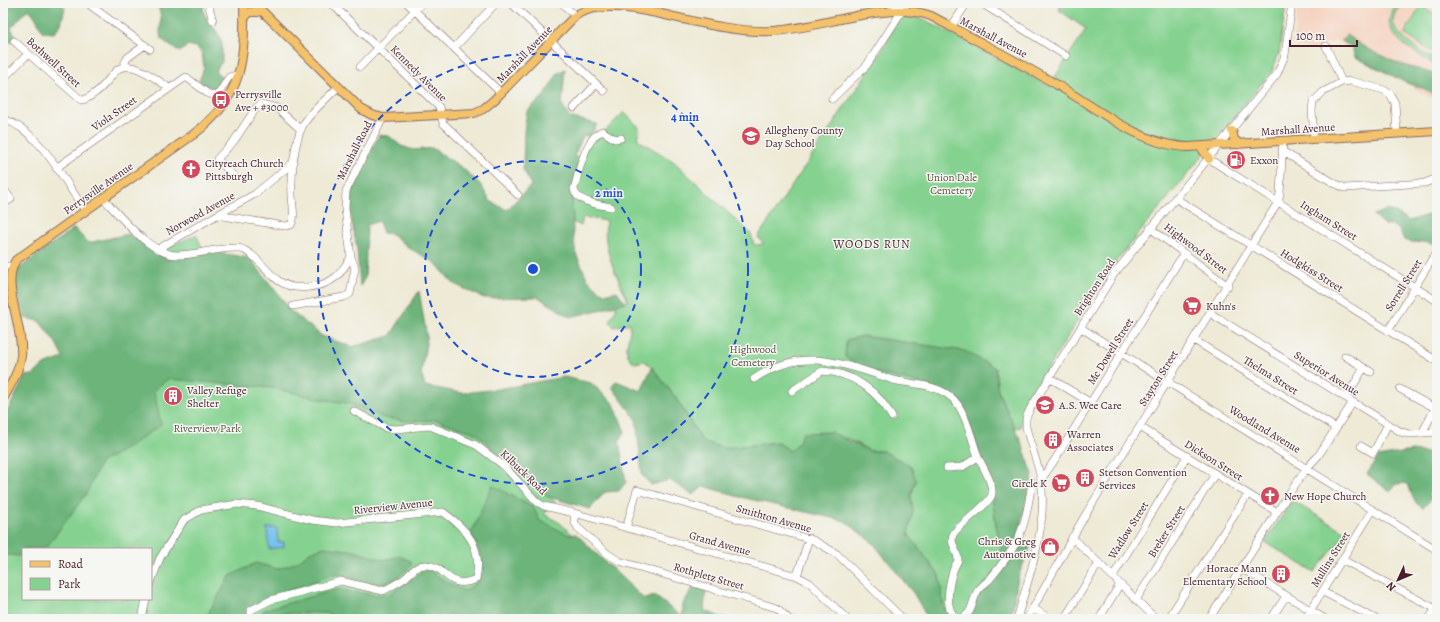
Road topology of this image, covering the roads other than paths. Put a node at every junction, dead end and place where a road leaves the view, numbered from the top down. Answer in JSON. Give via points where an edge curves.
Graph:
{"nodes":[{"id":1,"x":87,"y":3,"type":"edge"},
{"id":2,"x":208,"y":3,"type":"edge"},
{"id":3,"x":244,"y":3,"type":"edge"},
{"id":4,"x":247,"y":3,"type":"edge"},
{"id":5,"x":254,"y":3,"type":"edge"},
{"id":6,"x":331,"y":3,"type":"edge"},
{"id":7,"x":407,"y":3,"type":"edge"},
{"id":8,"x":422,"y":3,"type":"edge"},
{"id":9,"x":496,"y":3,"type":"edge"},
{"id":10,"x":511,"y":3,"type":"edge"},
{"id":11,"x":562,"y":3,"type":"edge"},
{"id":12,"x":888,"y":3,"type":"edge"},
{"id":13,"x":967,"y":3,"type":"edge"},
{"id":14,"x":982,"y":3,"type":"edge"},
{"id":15,"x":1292,"y":3,"type":"edge"},
{"id":16,"x":903,"y":6,"type":"edge"},
{"id":17,"x":415,"y":11,"type":"junction"},
{"id":18,"x":258,"y":12,"type":"junction"},
{"id":19,"x":575,"y":16,"type":"junction"},
{"id":20,"x":244,"y":18,"type":"junction"},
{"id":21,"x":213,"y":21,"type":"dead end"},
{"id":22,"x":271,"y":22,"type":"junction"},
{"id":23,"x":951,"y":27,"type":"junction"},
{"id":24,"x":14,"y":41,"type":"dead end"},
{"id":25,"x":551,"y":41,"type":"junction"},
{"id":26,"x":1326,"y":46,"type":"dead end"},
{"id":27,"x":378,"y":48,"type":"junction"},
{"id":28,"x":454,"y":48,"type":"junction"},
{"id":29,"x":28,"y":54,"type":"junction"},
{"id":30,"x":1066,"y":56,"type":"dead end"},
{"id":31,"x":123,"y":67,"type":"junction"},
{"id":32,"x":360,"y":67,"type":"dead end"},
{"id":33,"x":239,"y":74,"type":"junction"},
{"id":34,"x":3,"y":79,"type":"edge"},
{"id":35,"x":1342,"y":82,"type":"junction"},
{"id":36,"x":596,"y":84,"type":"junction"},
{"id":37,"x":338,"y":87,"type":"junction"},
{"id":38,"x":169,"y":88,"type":"junction"},
{"id":39,"x":604,"y":91,"type":"dead end"},
{"id":40,"x":501,"y":93,"type":"junction"},
{"id":41,"x":832,"y":99,"type":"dead end"},
{"id":42,"x":574,"y":108,"type":"dead end"},
{"id":43,"x":441,"y":115,"type":"junction"},
{"id":44,"x":383,"y":118,"type":"junction"},
{"id":45,"x":3,"y":119,"type":"edge"},
{"id":46,"x":301,"y":130,"type":"junction"},
{"id":47,"x":1232,"y":131,"type":"junction"},
{"id":48,"x":1437,"y":131,"type":"edge"},
{"id":49,"x":1397,"y":133,"type":"junction"},
{"id":50,"x":621,"y":138,"type":"dead end"},
{"id":51,"x":1314,"y":139,"type":"junction"},
{"id":52,"x":1283,"y":141,"type":"junction"},
{"id":53,"x":1239,"y":144,"type":"junction"},
{"id":54,"x":1220,"y":145,"type":"junction"},
{"id":55,"x":1201,"y":146,"type":"junction"},
{"id":56,"x":1282,"y":151,"type":"junction"},
{"id":57,"x":1209,"y":159,"type":"junction"},
{"id":58,"x":294,"y":162,"type":"junction"},
{"id":59,"x":56,"y":168,"type":"junction"},
{"id":60,"x":234,"y":176,"type":"dead end"},
{"id":61,"x":1437,"y":178,"type":"edge"},
{"id":62,"x":3,"y":188,"type":"edge"},
{"id":63,"x":518,"y":195,"type":"dead end"},
{"id":64,"x":103,"y":198,"type":"junction"},
{"id":65,"x":1175,"y":198,"type":"junction"},
{"id":66,"x":1278,"y":202,"type":"junction"},
{"id":67,"x":3,"y":204,"type":"edge"},
{"id":68,"x":611,"y":207,"type":"dead end"},
{"id":69,"x":86,"y":210,"type":"junction"},
{"id":70,"x":217,"y":215,"type":"junction"},
{"id":71,"x":1150,"y":228,"type":"junction"},
{"id":72,"x":1253,"y":246,"type":"junction"},
{"id":73,"x":158,"y":250,"type":"junction"},
{"id":74,"x":1437,"y":252,"type":"edge"},
{"id":75,"x":1184,"y":253,"type":"junction"},
{"id":76,"x":351,"y":257,"type":"junction"},
{"id":77,"x":6,"y":266,"type":"edge"},
{"id":78,"x":1228,"y":286,"type":"junction"},
{"id":79,"x":1415,"y":287,"type":"junction"},
{"id":80,"x":1437,"y":301,"type":"edge"},
{"id":81,"x":293,"y":306,"type":"dead end"},
{"id":82,"x":1210,"y":313,"type":"junction"},
{"id":83,"x":1081,"y":328,"type":"junction"},
{"id":84,"x":1388,"y":330,"type":"junction"},
{"id":85,"x":1194,"y":340,"type":"junction"},
{"id":86,"x":1122,"y":353,"type":"junction"},
{"id":87,"x":1345,"y":356,"type":"dead end"},
{"id":88,"x":1437,"y":361,"type":"edge"},
{"id":89,"x":1364,"y":368,"type":"junction"},
{"id":90,"x":1371,"y":372,"type":"dead end"},
{"id":91,"x":1050,"y":378,"type":"junction"},
{"id":92,"x":754,"y":379,"type":"dead end"},
{"id":93,"x":1168,"y":382,"type":"junction"},
{"id":94,"x":1400,"y":389,"type":"dead end"},
{"id":95,"x":792,"y":392,"type":"dead end"},
{"id":96,"x":1346,"y":397,"type":"junction"},
{"id":97,"x":3,"y":399,"type":"edge"},
{"id":98,"x":1353,"y":402,"type":"junction"},
{"id":99,"x":1091,"y":403,"type":"junction"},
{"id":100,"x":1436,"y":406,"type":"edge"},
{"id":101,"x":896,"y":407,"type":"dead end"},
{"id":102,"x":888,"y":410,"type":"junction"},
{"id":103,"x":354,"y":411,"type":"dead end"},
{"id":104,"x":892,"y":418,"type":"dead end"},
{"id":105,"x":1388,"y":424,"type":"junction"},
{"id":106,"x":1140,"y":427,"type":"junction"},
{"id":107,"x":1336,"y":428,"type":"junction"},
{"id":108,"x":1437,"y":432,"type":"edge"},
{"id":109,"x":1422,"y":433,"type":"junction"},
{"id":110,"x":1361,"y":446,"type":"dead end"},
{"id":111,"x":1187,"y":456,"type":"junction"},
{"id":112,"x":978,"y":457,"type":"junction"},
{"id":113,"x":947,"y":468,"type":"dead end"},
{"id":114,"x":1307,"y":468,"type":"junction"},
{"id":115,"x":1215,"y":474,"type":"junction"},
{"id":116,"x":1041,"y":480,"type":"junction"},
{"id":117,"x":1032,"y":482,"type":"dead end"},
{"id":118,"x":1248,"y":494,"type":"junction"},
{"id":119,"x":1373,"y":510,"type":"junction"},
{"id":120,"x":1277,"y":512,"type":"junction"},
{"id":121,"x":574,"y":514,"type":"junction"},
{"id":122,"x":626,"y":528,"type":"junction"},
{"id":123,"x":1072,"y":537,"type":"junction"},
{"id":124,"x":808,"y":538,"type":"junction"},
{"id":125,"x":1437,"y":550,"type":"edge"},
{"id":126,"x":1343,"y":560,"type":"junction"},
{"id":127,"x":1099,"y":563,"type":"junction"},
{"id":128,"x":1241,"y":568,"type":"junction"},
{"id":129,"x":798,"y":576,"type":"junction"},
{"id":130,"x":1113,"y":576,"type":"junction"},
{"id":131,"x":152,"y":579,"type":"edge"},
{"id":132,"x":1120,"y":584,"type":"junction"},
{"id":133,"x":1323,"y":592,"type":"junction"},
{"id":134,"x":1286,"y":596,"type":"junction"},
{"id":135,"x":146,"y":600,"type":"edge"},
{"id":136,"x":1136,"y":600,"type":"junction"},
{"id":137,"x":1033,"y":608,"type":"junction"},
{"id":138,"x":1436,"y":608,"type":"edge"},
{"id":139,"x":1310,"y":611,"type":"junction"},
{"id":140,"x":142,"y":619,"type":"edge"},
{"id":141,"x":251,"y":619,"type":"edge"},
{"id":142,"x":789,"y":619,"type":"edge"},
{"id":143,"x":847,"y":619,"type":"edge"},
{"id":144,"x":903,"y":619,"type":"edge"},
{"id":145,"x":959,"y":619,"type":"edge"},
{"id":146,"x":1017,"y":619,"type":"edge"},
{"id":147,"x":1027,"y":619,"type":"edge"},
{"id":148,"x":1050,"y":619,"type":"edge"},
{"id":149,"x":1064,"y":619,"type":"edge"},
{"id":150,"x":1099,"y":619,"type":"edge"},
{"id":151,"x":1156,"y":619,"type":"edge"},
{"id":152,"x":1168,"y":619,"type":"edge"},
{"id":153,"x":1209,"y":619,"type":"edge"},
{"id":154,"x":1271,"y":619,"type":"edge"},
{"id":155,"x":1305,"y":619,"type":"edge"},
{"id":156,"x":1325,"y":619,"type":"edge"},
{"id":157,"x":1376,"y":619,"type":"edge"},
{"id":158,"x":1429,"y":619,"type":"edge"}],
"edges":[{"from":1,"to":31,"type":"street","via":[[147,47],[127,58]]},
{"from":2,"to":21,"type":"street"},
{"from":3,"to":20,"type":"main road","name":"Perrysville Avenue"},
{"from":4,"to":18,"type":"main road","name":"Marshall Avenue"},
{"from":5,"to":22,"type":"main road","name":"Marshall Avenue"},
{"from":6,"to":27,"type":"street","name":"Kennedy Avenue"},
{"from":7,"to":17,"type":"street"},
{"from":8,"to":17,"type":"street"},
{"from":9,"to":28,"type":"street"},
{"from":10,"to":25,"type":"street"},
{"from":11,"to":19,"type":"street"},
{"from":12,"to":16,"type":"street"},
{"from":13,"to":23,"type":"street"},
{"from":14,"to":30,"type":"street"},
{"from":15,"to":47,"type":"street","name":"Brighton Road","via":[[1286,49],[1280,68]]},
{"from":16,"to":19,"type":"main road","name":"Marshall Avenue","via":[[787,30],[769,31],[713,25],[634,8],[593,8]]},
{"from":16,"to":23,"type":"main road","name":"Marshall Avenue","via":[[922,12]]},
{"from":16,"to":41,"type":"street","via":[[866,67]]},
{"from":17,"to":27,"type":"street"},
{"from":17,"to":28,"type":"street"},
{"from":18,"to":20,"type":"main road","via":[[250,12]]},
{"from":18,"to":22,"type":"main road","name":"Marshall Avenue"},
{"from":19,"to":25,"type":"main road","name":"Marshall Avenue"},
{"from":20,"to":33,"type":"main road","name":"Perrysville Avenue","via":[[244,52]]},
{"from":22,"to":37,"type":"main road","name":"Marshall Avenue"},
{"from":23,"to":55,"type":"main road","name":"Marshall Avenue","via":[[1051,81],[1144,137],[1174,146]]},
{"from":24,"to":29,"type":"street","name":"Bothwell Street"},
{"from":25,"to":36,"type":"street"},
{"from":25,"to":40,"type":"main road","name":"Marshall Avenue"},
{"from":26,"to":35,"type":"street"},
{"from":27,"to":32,"type":"street"},
{"from":27,"to":43,"type":"street","name":"Kennedy Avenue","via":[[439,107]]},
{"from":28,"to":40,"type":"street"},
{"from":29,"to":31,"type":"street","name":"Bothwell Street","via":[[81,100],[87,99],[99,90]]},
{"from":29,"to":34,"type":"street"},
{"from":31,"to":38,"type":"street","via":[[144,71]]},
{"from":33,"to":38,"type":"street","name":"Viola Street","via":[[229,77],[215,96],[204,91],[186,76]]},
{"from":33,"to":64,"type":"main road","name":"Perrysville Avenue","via":[[226,102],[206,124]]},
{"from":35,"to":49,"type":"street","via":[[1363,83],[1390,94],[1395,103]]},
{"from":35,"to":51,"type":"street","via":[[1319,95],[1314,102]]},
{"from":36,"to":39,"type":"street"},
{"from":36,"to":42,"type":"street"},
{"from":37,"to":44,"type":"main road","name":"Marshall Avenue","via":[[364,111]]},
{"from":37,"to":46,"type":"street","via":[[307,119]]},
{"from":38,"to":59,"type":"street","name":"Viola Street"},
{"from":40,"to":43,"type":"main road","name":"Marshall Avenue","via":[[491,104],[478,111]]},
{"from":43,"to":44,"type":"main road","name":"Marshall Avenue"},
{"from":43,"to":63,"type":"street","name":"Kennedy Avenue","via":[[443,123]]},
{"from":44,"to":76,"type":"street","name":"Marshall Road","via":[[346,191],[345,209]]},
{"from":45,"to":59,"type":"street","via":[[32,137]]},
{"from":46,"to":58,"type":"street"},
{"from":46,"to":60,"type":"street","via":[[277,108],[261,104],[234,141],[217,159]]},
{"from":47,"to":53,"type":"main road","via":[[1234,139]]},
{"from":47,"to":54,"type":"street","name":"Brighton Road"},
{"from":48,"to":49,"type":"main road","name":"Marshall Avenue"},
{"from":49,"to":51,"type":"main road","name":"Marshall Avenue"},
{"from":50,"to":68,"type":"street","via":[[615,139],[602,131],[594,136],[586,149],[574,189],[576,196],[582,199]]},
{"from":51,"to":52,"type":"main road","name":"Marshall Avenue"},
{"from":52,"to":53,"type":"main road","name":"Marshall Avenue"},
{"from":52,"to":56,"type":"street","name":"Stayton Street"},
{"from":53,"to":54,"type":"main road","name":"Marshall Avenue"},
{"from":54,"to":55,"type":"main road","name":"Marshall Avenue"},
{"from":54,"to":57,"type":"street","name":"Brighton Road"},
{"from":55,"to":57,"type":"main road"},
{"from":56,"to":61,"type":"street","via":[[1342,187],[1421,183]]},
{"from":56,"to":66,"type":"street","name":"Stayton Street"},
{"from":57,"to":65,"type":"street","name":"Brighton Road"},
{"from":57,"to":66,"type":"street","name":"Ingham Street"},
{"from":58,"to":70,"type":"street","name":"Norwood Avenue","via":[[256,194]]},
{"from":58,"to":70,"type":"street","via":[[293,223],[285,226]]},
{"from":59,"to":69,"type":"street"},
{"from":62,"to":67,"type":"street","via":[[11,199]]},
{"from":64,"to":69,"type":"main road","name":"Perrysville Avenue"},
{"from":64,"to":73,"type":"street"},
{"from":65,"to":71,"type":"street","name":"Brighton Road"},
{"from":65,"to":72,"type":"street","name":"Hodgkiss Street"},
{"from":66,"to":72,"type":"street","name":"Stayton Street"},
{"from":66,"to":79,"type":"street","name":"Ingham Street"},
{"from":69,"to":77,"type":"main road","name":"Perrysville Avenue"},
{"from":70,"to":73,"type":"street","name":"Norwood Avenue"},
{"from":71,"to":75,"type":"street","name":"Highwood Street"},
{"from":71,"to":83,"type":"street","name":"Brighton Road","via":[[1114,274]]},
{"from":72,"to":78,"type":"street","name":"Stayton Street"},
{"from":72,"to":84,"type":"street","name":"Hodgkiss Street"},
{"from":73,"to":76,"type":"street","via":[[177,255],[239,248],[252,256],[278,281],[296,288],[328,282],[337,276]]},
{"from":74,"to":79,"type":"street","name":"Sorrell Street"},
{"from":75,"to":78,"type":"street","name":"Highwood Street"},
{"from":75,"to":86,"type":"street","name":"Mc Dowell Street"},
{"from":76,"to":81,"type":"street","via":[[355,268],[350,294]]},
{"from":77,"to":97,"type":"main road","name":"Perrysville Avenue","via":[[5,284],[20,340],[21,357]]},
{"from":78,"to":82,"type":"street","name":"Stayton Street"},
{"from":79,"to":80,"type":"street","name":"Ingham Street"},
{"from":79,"to":84,"type":"street","name":"Sorrell Street"},
{"from":82,"to":85,"type":"street","name":"Stayton Street"},
{"from":82,"to":96,"type":"street","name":"Superior Avenue"},
{"from":83,"to":86,"type":"street","name":"Woodland Avenue"},
{"from":83,"to":91,"type":"street","name":"Brighton Road"},
{"from":84,"to":88,"type":"street","name":"Hodgkiss Street"},
{"from":85,"to":93,"type":"street","name":"Stayton Street"},
{"from":85,"to":107,"type":"street","name":"Thelma Street"},
{"from":86,"to":93,"type":"street","name":"Woodland Avenue"},
{"from":86,"to":99,"type":"street","name":"Mc Dowell Street"},
{"from":87,"to":89,"type":"street"},
{"from":89,"to":90,"type":"street"},
{"from":89,"to":96,"type":"street"},
{"from":91,"to":99,"type":"street"},
{"from":91,"to":116,"type":"street","name":"Brighton Road","via":[[1026,418],[1028,436]]},
{"from":92,"to":112,"type":"street","via":[[783,364],[815,359],[833,361],[891,379],[925,386],[950,396],[958,405]]},
{"from":93,"to":106,"type":"street","name":"Stayton Street"},
{"from":93,"to":114,"type":"street","name":"Woodland Avenue"},
{"from":94,"to":100,"type":"street"},
{"from":95,"to":102,"type":"street","via":[[816,374],[830,371],[857,379]]},
{"from":96,"to":98,"type":"street","name":"Superior Avenue"},
{"from":98,"to":105,"type":"street","name":"Superior Avenue"},
{"from":98,"to":107,"type":"street"},
{"from":99,"to":116,"type":"street","name":"Mc Dowell Street"},
{"from":100,"to":109,"type":"street"},
{"from":101,"to":102,"type":"street"},
{"from":102,"to":104,"type":"street"},
{"from":103,"to":121,"type":"street","name":"Kilbuck Road","via":[[386,428],[430,426],[476,445],[504,466],[537,502]]},
{"from":105,"to":109,"type":"street","name":"Superior Avenue","via":[[1405,434]]},
{"from":105,"to":110,"type":"street","via":[[1373,453]]},
{"from":106,"to":111,"type":"street","name":"Dickson Street"},
{"from":106,"to":123,"type":"street","name":"Stayton Street"},
{"from":107,"to":114,"type":"street"},
{"from":108,"to":109,"type":"street","name":"Superior Avenue"},
{"from":111,"to":115,"type":"street","name":"Dickson Street"},
{"from":111,"to":130,"type":"street","name":"Wadlow Street"},
{"from":112,"to":113,"type":"street","via":[[962,467]]},
{"from":112,"to":145,"type":"street","via":[[992,493],[990,500],[952,535],[952,544],[958,560],[950,578],[949,600],[951,612]]},
{"from":114,"to":119,"type":"street","name":"Woodland Avenue"},
{"from":114,"to":120,"type":"street"},
{"from":115,"to":118,"type":"street","name":"Dickson Street"},
{"from":115,"to":136,"type":"street","name":"Breker Street"},
{"from":116,"to":146,"type":"street","name":"Brighton Road","via":[[1040,530]]},
{"from":117,"to":145,"type":"street","via":[[1028,509],[1017,541],[990,579],[978,591],[972,610]]},
{"from":118,"to":120,"type":"street","name":"Dickson Street"},
{"from":118,"to":152,"type":"street"},
{"from":119,"to":125,"type":"street","name":"Woodland Avenue"},
{"from":119,"to":126,"type":"street","name":"Mullins Street"},
{"from":120,"to":128,"type":"street"},
{"from":121,"to":122,"type":"street","name":"Grand Avenue"},
{"from":121,"to":142,"type":"street","name":"Rothpletz Street","via":[[578,528],[619,561],[777,608]]},
{"from":122,"to":124,"type":"street","name":"Smithton Avenue","via":[[637,490]]},
{"from":122,"to":129,"type":"street","name":"Grand Avenue"},
{"from":123,"to":127,"type":"street"},
{"from":123,"to":137,"type":"street","name":"Stayton Street"},
{"from":124,"to":129,"type":"street"},
{"from":124,"to":144,"type":"street","name":"Smithton Avenue","via":[[837,554]]},
{"from":126,"to":133,"type":"street","name":"Mullins Street"},
{"from":126,"to":138,"type":"street"},
{"from":127,"to":130,"type":"street"},
{"from":127,"to":149,"type":"street"},
{"from":128,"to":134,"type":"street"},
{"from":128,"to":153,"type":"street"},
{"from":129,"to":143,"type":"street","name":"Grand Avenue","via":[[810,583]]},
{"from":130,"to":132,"type":"street"},
{"from":131,"to":141,"type":"street","name":"Riverview Avenue","via":[[160,558],[184,520],[201,510],[237,504],[264,507],[312,520],[337,523],[443,512],[463,526],[473,543],[479,566],[476,578],[467,583],[456,582],[426,565],[416,568],[383,591],[341,581],[271,600],[251,610]]},
{"from":132,"to":136,"type":"street"},
{"from":132,"to":150,"type":"street"},
{"from":133,"to":139,"type":"street","name":"Mullins Street"},
{"from":133,"to":157,"type":"street"},
{"from":134,"to":139,"type":"street"},
{"from":134,"to":154,"type":"street"},
{"from":135,"to":140,"type":"street"},
{"from":136,"to":151,"type":"street"},
{"from":137,"to":147,"type":"street","name":"Stayton Street"},
{"from":137,"to":148,"type":"street"},
{"from":138,"to":158,"type":"street"},
{"from":139,"to":155,"type":"street","name":"Mullins Street"},
{"from":139,"to":156,"type":"street"}]}
